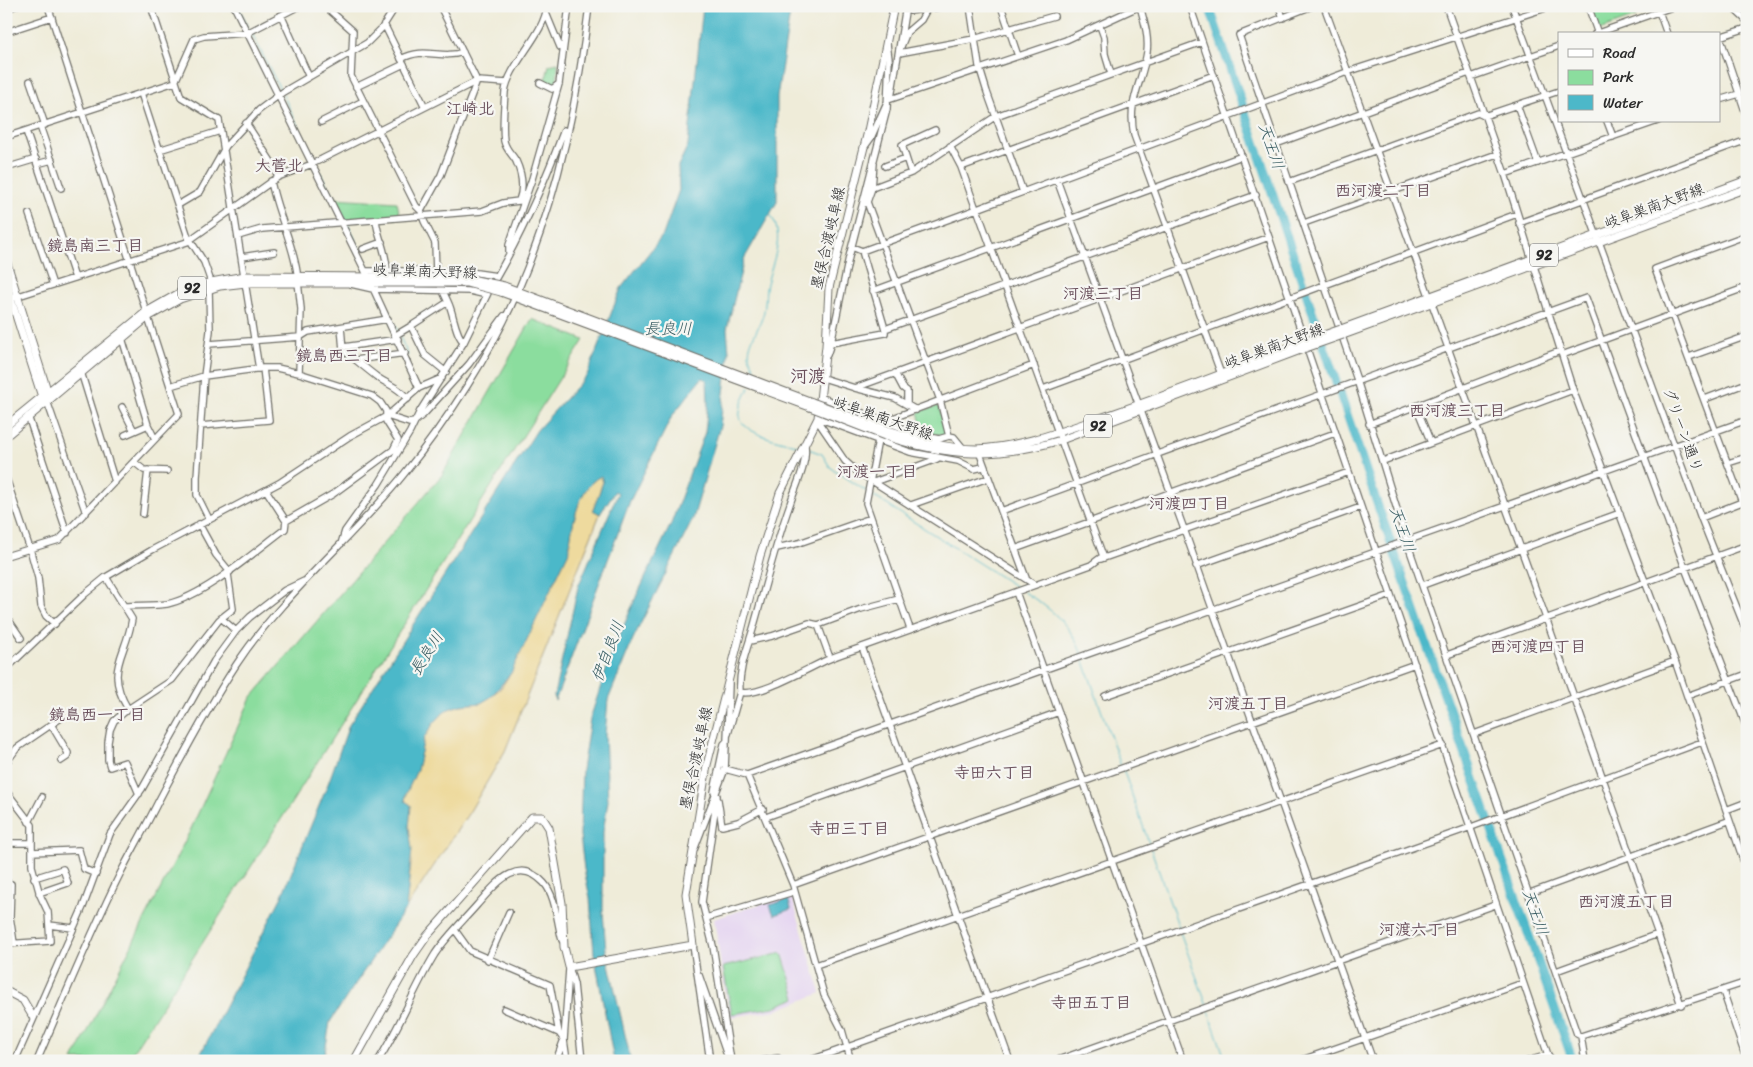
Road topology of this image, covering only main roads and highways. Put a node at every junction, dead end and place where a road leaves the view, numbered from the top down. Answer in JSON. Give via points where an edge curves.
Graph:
{"nodes":[{"id":1,"x":894,"y":6,"type":"edge"},
{"id":2,"x":1747,"y":180,"type":"edge"},
{"id":3,"x":1747,"y":188,"type":"edge"},
{"id":4,"x":1599,"y":238,"type":"junction"},
{"id":5,"x":6,"y":260,"type":"edge"},
{"id":6,"x":246,"y":279,"type":"junction"},
{"id":7,"x":372,"y":280,"type":"junction"},
{"id":8,"x":6,"y":284,"type":"edge"},
{"id":9,"x":12,"y":298,"type":"edge"},
{"id":10,"x":147,"y":315,"type":"junction"},
{"id":11,"x":48,"y":391,"type":"junction"},
{"id":12,"x":44,"y":399,"type":"junction"},
{"id":13,"x":6,"y":426,"type":"edge"},
{"id":14,"x":886,"y":433,"type":"junction"},
{"id":15,"x":6,"y":436,"type":"edge"},
{"id":16,"x":1060,"y":436,"type":"junction"},
{"id":17,"x":6,"y":991,"type":"edge"},
{"id":18,"x":34,"y":1017,"type":"road end"},
{"id":19,"x":354,"y":1061,"type":"edge"}],
"edges":[{"from":1,"to":19,"type":"main road","name":"墨俣合渡岐阜線","via":[[829,288],[817,419],[780,493],[760,556],[700,799],[686,894],[690,946],[569,967],[549,828],[542,818],[532,817],[427,936]]},
{"from":2,"to":4,"type":"main road","name":"岐阜巣南大野線","number":"92"},
{"from":3,"to":4,"type":"main road","name":"岐阜巣南大野線","number":"92"},
{"from":4,"to":16,"type":"main road","name":"岐阜巣南大野線","number":"92","bridge":true},
{"from":5,"to":9,"type":"main road"},
{"from":6,"to":7,"type":"main road","name":"岐阜巣南大野線","number":"92"},
{"from":6,"to":7,"type":"main road","name":"岐阜巣南大野線","number":"92","via":[[349,283]]},
{"from":6,"to":10,"type":"main road","name":"岐阜巣南大野線","number":"92","via":[[172,296]]},
{"from":7,"to":14,"type":"main road","name":"岐阜巣南大野線","number":"92","bridge":true,"via":[[467,283],[502,289]]},
{"from":8,"to":9,"type":"main road"},
{"from":9,"to":11,"type":"main road"},
{"from":9,"to":12,"type":"main road"},
{"from":10,"to":11,"type":"main road","name":"岐阜巣南大野線","number":"92"},
{"from":10,"to":12,"type":"main road","name":"岐阜巣南大野線","number":"92"},
{"from":11,"to":12,"type":"main road"},
{"from":12,"to":13,"type":"main road","name":"岐阜巣南大野線","number":"92"},
{"from":12,"to":15,"type":"main road","name":"岐阜巣南大野線","number":"92"},
{"from":14,"to":16,"type":"main road","name":"岐阜巣南大野線","number":"92","via":[[963,448],[1011,446]]},
{"from":14,"to":16,"type":"main road","name":"岐阜巣南大野線","number":"92","via":[[936,451],[980,454],[1028,449]]},
{"from":17,"to":18,"type":"main road","via":[[23,1000]]}]}
